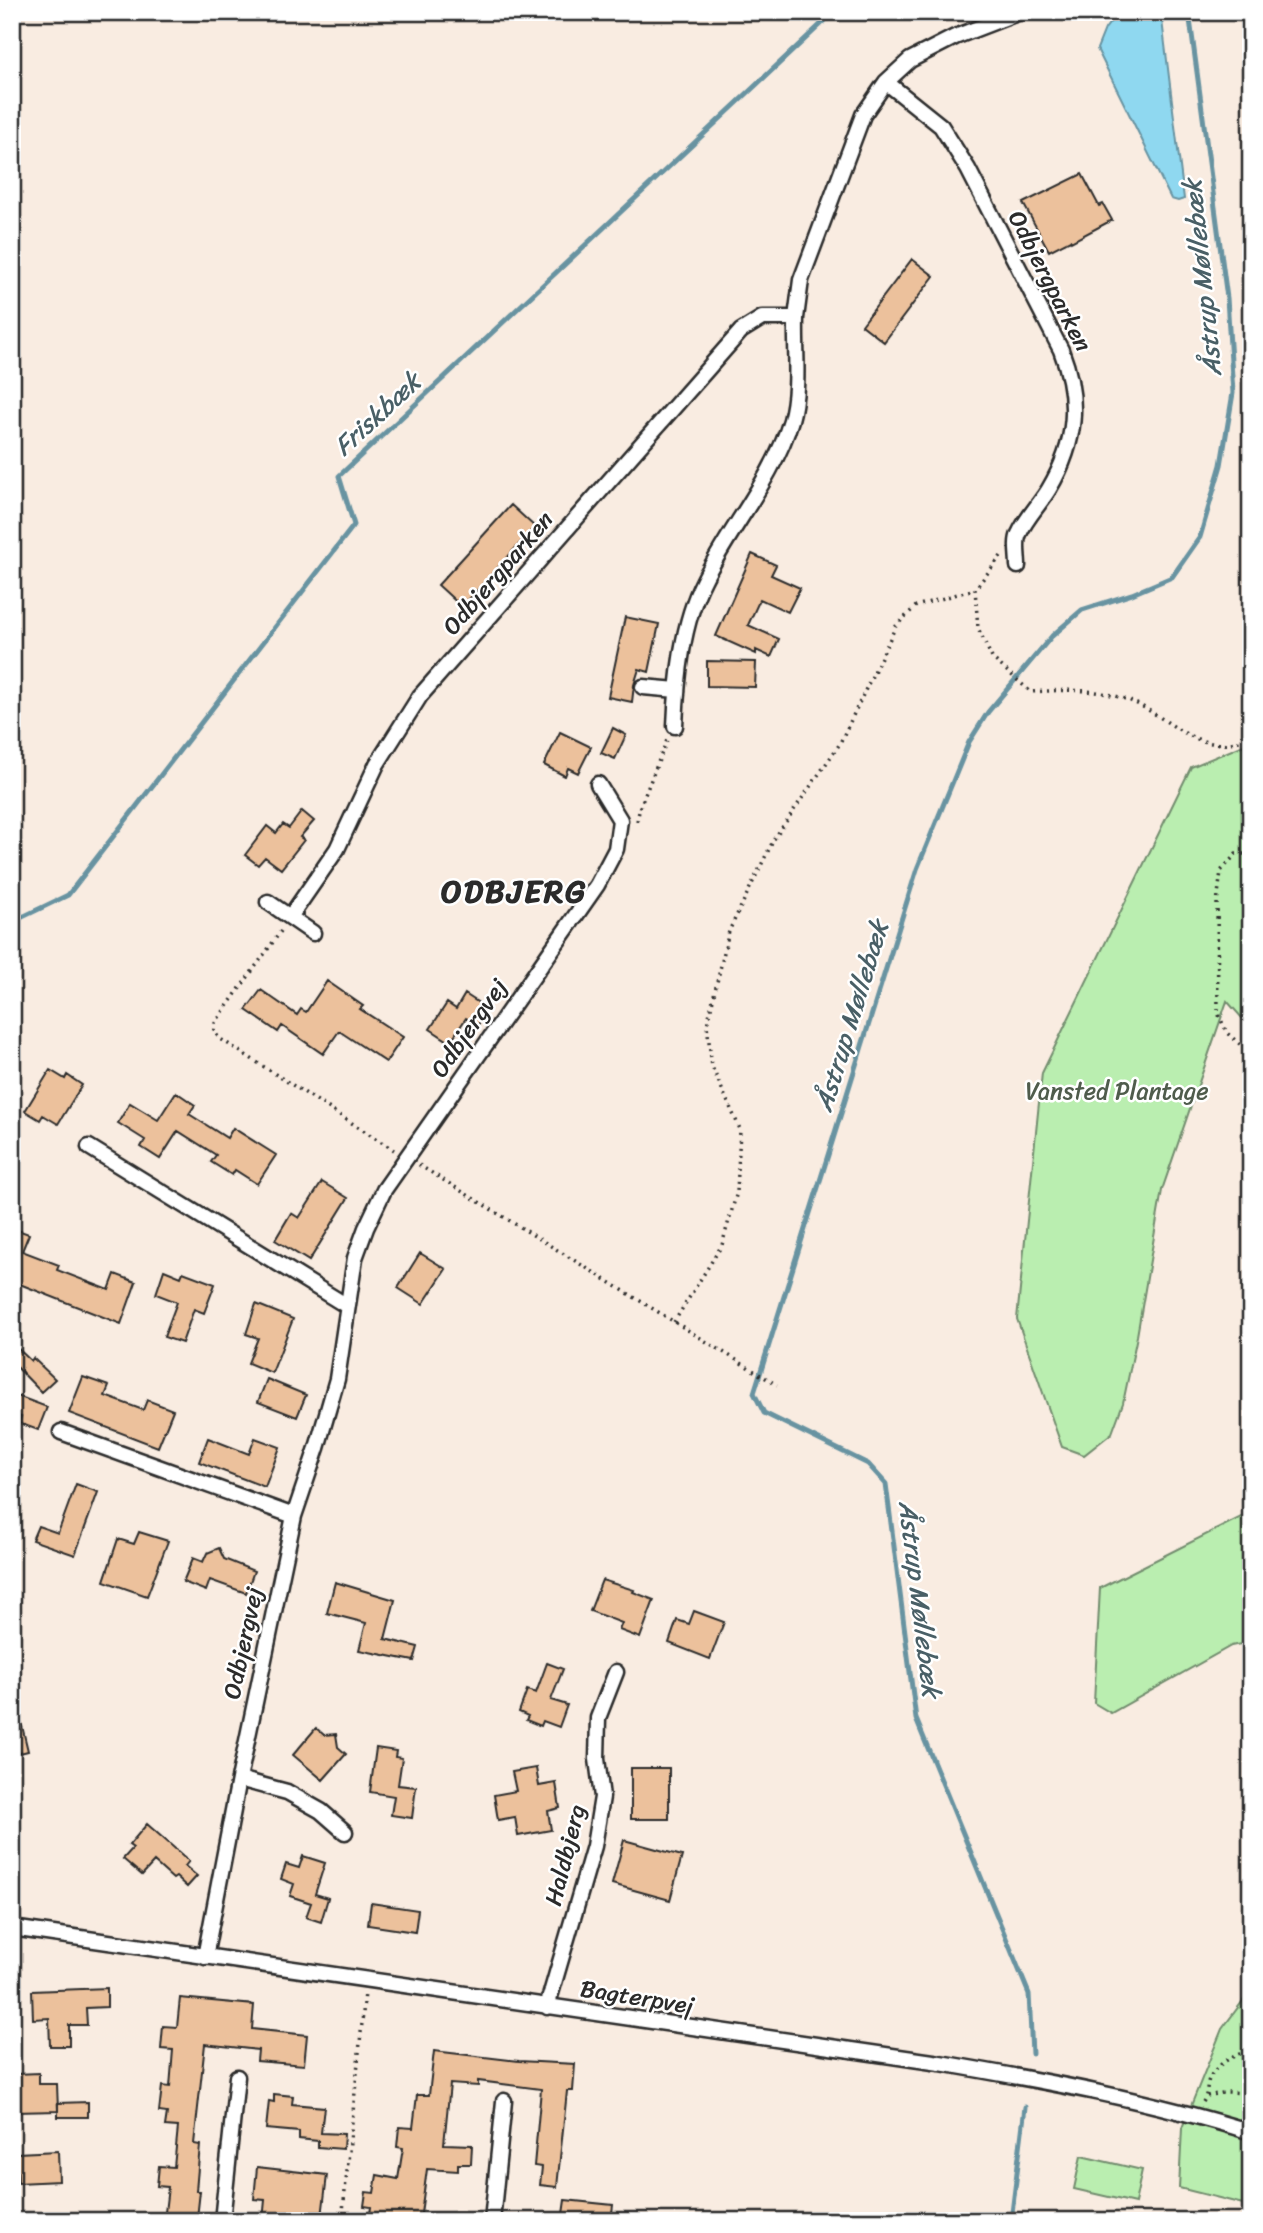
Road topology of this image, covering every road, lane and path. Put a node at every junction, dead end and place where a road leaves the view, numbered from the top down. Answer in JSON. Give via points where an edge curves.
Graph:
{"nodes":[{"id":1,"x":1020,"y":12,"type":"edge"},
{"id":2,"x":886,"y":82,"type":"junction"},
{"id":3,"x":796,"y":318,"type":"junction"},
{"id":4,"x":1018,"y":535,"type":"junction"},
{"id":5,"x":1018,"y":566,"type":"dead end"},
{"id":6,"x":975,"y":589,"type":"junction"},
{"id":7,"x":643,"y":687,"type":"dead end"},
{"id":8,"x":677,"y":690,"type":"junction"},
{"id":9,"x":675,"y":726,"type":"joint"},
{"id":10,"x":1251,"y":736,"type":"edge"},
{"id":11,"x":598,"y":783,"type":"dead end"},
{"id":12,"x":635,"y":832,"type":"dead end"},
{"id":13,"x":1251,"y":855,"type":"edge"},
{"id":14,"x":268,"y":902,"type":"dead end"},
{"id":15,"x":290,"y":918,"type":"junction"},
{"id":16,"x":313,"y":933,"type":"dead end"},
{"id":17,"x":1251,"y":1054,"type":"edge"},
{"id":18,"x":89,"y":1147,"type":"dead end"},
{"id":19,"x":406,"y":1158,"type":"junction"},
{"id":20,"x":347,"y":1306,"type":"junction"},
{"id":21,"x":674,"y":1322,"type":"junction"},
{"id":22,"x":777,"y":1385,"type":"dead end"},
{"id":23,"x":61,"y":1432,"type":"dead end"},
{"id":24,"x":293,"y":1516,"type":"junction"},
{"id":25,"x":616,"y":1672,"type":"dead end"},
{"id":26,"x":239,"y":1779,"type":"junction"},
{"id":27,"x":345,"y":1832,"type":"dead end"},
{"id":28,"x":12,"y":1928,"type":"edge"},
{"id":29,"x":205,"y":1956,"type":"junction"},
{"id":30,"x":367,"y":1980,"type":"junction"},
{"id":31,"x":547,"y":2007,"type":"junction"},
{"id":32,"x":1251,"y":2050,"type":"edge"},
{"id":33,"x":237,"y":2077,"type":"dead end"},
{"id":34,"x":1251,"y":2093,"type":"edge"},
{"id":35,"x":504,"y":2101,"type":"dead end"},
{"id":36,"x":1251,"y":2132,"type":"edge"},
{"id":37,"x":222,"y":2221,"type":"edge"},
{"id":38,"x":342,"y":2221,"type":"edge"},
{"id":39,"x":492,"y":2221,"type":"edge"}],
"edges":[{"from":1,"to":2,"type":"street","via":[[910,60]]},
{"from":2,"to":3,"type":"street","via":[[858,128],[801,280]]},
{"from":2,"to":4,"type":"street","name":"Odbjergparken","via":[[941,126],[968,169],[1072,377],[1072,432],[1066,454],[1051,487]]},
{"from":3,"to":8,"type":"street","via":[[791,419],[776,456],[703,582],[687,630]]},
{"from":3,"to":15,"type":"street","name":"Odbjergparken","via":[[762,318],[741,331],[420,696],[377,764],[337,849]]},
{"from":4,"to":5,"type":"street"},
{"from":4,"to":6,"type":"path"},
{"from":6,"to":10,"type":"path","via":[[978,628],[992,658],[1031,692],[1078,689],[1124,698],[1202,742],[1236,744]]},
{"from":6,"to":21,"type":"path","via":[[916,606],[896,626],[839,745],[774,839],[729,931],[707,1025],[712,1067],[740,1129],[737,1192],[722,1245]]},
{"from":7,"to":8,"type":"street"},
{"from":8,"to":9,"type":"street"},
{"from":9,"to":12,"type":"path","via":[[640,807]]},
{"from":11,"to":19,"type":"street","name":"Odbjergvej","via":[[620,820],[616,849],[597,885]]},
{"from":13,"to":17,"type":"path","via":[[1236,854],[1221,871],[1217,903],[1218,1013],[1227,1033]]},
{"from":14,"to":15,"type":"street"},
{"from":15,"to":16,"type":"street"},
{"from":15,"to":19,"type":"path","via":[[215,1023],[214,1031]]},
{"from":18,"to":20,"type":"street"},
{"from":19,"to":20,"type":"street","name":"Odbjergvej","via":[[366,1228],[355,1258]]},
{"from":19,"to":21,"type":"path"},
{"from":20,"to":24,"type":"street","name":"Odbjergvej","via":[[337,1379]]},
{"from":21,"to":22,"type":"path"},
{"from":23,"to":24,"type":"street"},
{"from":24,"to":26,"type":"street","name":"Odbjergvej"},
{"from":25,"to":31,"type":"street","name":"Haldbjerg","via":[[598,1718],[602,1797],[594,1846]]},
{"from":26,"to":27,"type":"street","via":[[287,1792],[321,1811]]},
{"from":26,"to":29,"type":"street","name":"Odbjergvej"},
{"from":28,"to":29,"type":"street","name":"Bagterpvej"},
{"from":29,"to":30,"type":"street","name":"Bagterpvej"},
{"from":30,"to":31,"type":"street","name":"Bagterpvej"},
{"from":30,"to":38,"type":"path"},
{"from":31,"to":36,"type":"street","name":"Bagterpvej","via":[[940,2063],[1080,2088]]},
{"from":32,"to":34,"type":"path","via":[[1218,2066],[1208,2081],[1207,2096]]},
{"from":33,"to":37,"type":"street"},
{"from":35,"to":39,"type":"street"}]}
